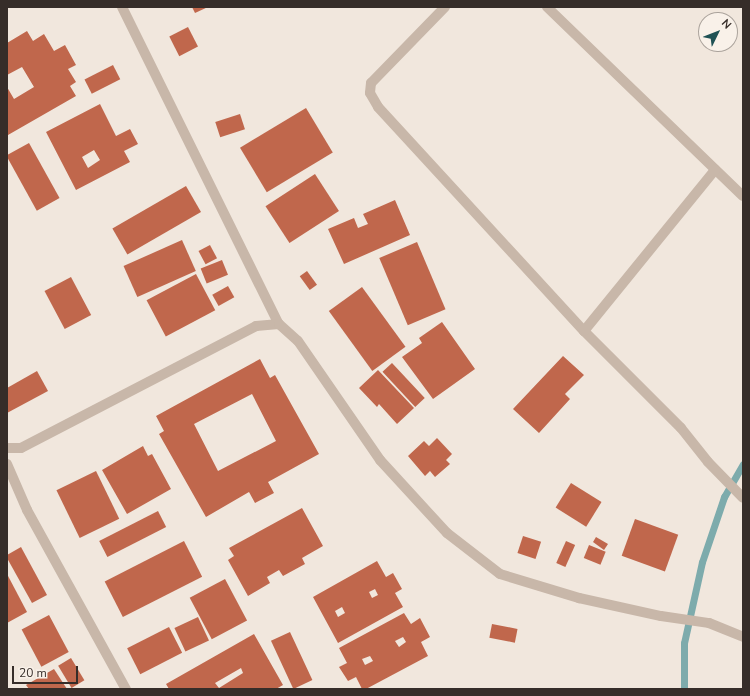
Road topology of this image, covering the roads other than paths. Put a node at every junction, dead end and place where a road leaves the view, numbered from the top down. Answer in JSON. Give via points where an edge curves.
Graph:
{"nodes":[{"id":1,"x":122,"y":7,"type":"edge"},
{"id":2,"x":445,"y":7,"type":"edge"},
{"id":3,"x":547,"y":7,"type":"edge"},
{"id":4,"x":715,"y":170,"type":"junction"},
{"id":5,"x":743,"y":196,"type":"edge"},
{"id":6,"x":279,"y":324,"type":"junction"},
{"id":7,"x":584,"y":331,"type":"junction"},
{"id":8,"x":7,"y":448,"type":"edge"},
{"id":9,"x":7,"y":464,"type":"edge"},
{"id":10,"x":743,"y":498,"type":"edge"},
{"id":11,"x":743,"y":637,"type":"edge"},
{"id":12,"x":126,"y":689,"type":"edge"}],
"edges":[{"from":1,"to":6,"type":"street"},
{"from":2,"to":7,"type":"street","via":[[372,83],[370,92],[378,107]]},
{"from":3,"to":4,"type":"street"},
{"from":4,"to":5,"type":"street"},
{"from":4,"to":7,"type":"street"},
{"from":6,"to":8,"type":"street","via":[[256,326],[21,448]]},
{"from":6,"to":11,"type":"street","via":[[298,341],[380,460],[447,533],[500,574],[579,598],[662,616],[709,623]]},
{"from":7,"to":10,"type":"street","via":[[681,428],[708,462]]},
{"from":9,"to":12,"type":"street","via":[[27,510]]}]}
